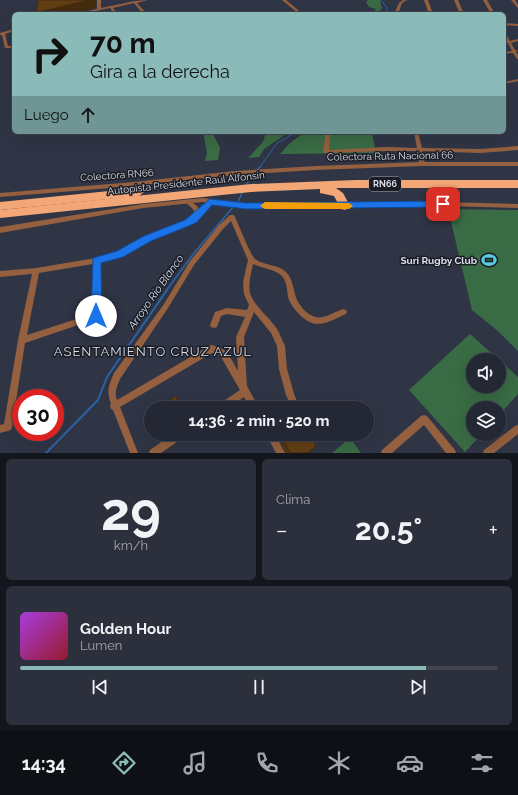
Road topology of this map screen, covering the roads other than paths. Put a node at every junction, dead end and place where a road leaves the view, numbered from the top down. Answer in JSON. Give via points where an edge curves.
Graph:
{"nodes":[{"id":1,"x":99,"y":0,"type":"edge"},
{"id":2,"x":146,"y":0,"type":"edge"},
{"id":3,"x":284,"y":0,"type":"edge"},
{"id":4,"x":405,"y":0,"type":"edge"},
{"id":5,"x":426,"y":0,"type":"edge"},
{"id":6,"x":456,"y":0,"type":"edge"},
{"id":7,"x":485,"y":0,"type":"edge"},
{"id":8,"x":513,"y":0,"type":"edge"},
{"id":9,"x":135,"y":2,"type":"junction"},
{"id":10,"x":111,"y":7,"type":"junction"},
{"id":11,"x":518,"y":7,"type":"edge"},
{"id":12,"x":99,"y":9,"type":"junction"},
{"id":13,"x":89,"y":12,"type":"edge"},
{"id":14,"x":115,"y":12,"type":"edge"},
{"id":15,"x":143,"y":12,"type":"edge"},
{"id":16,"x":298,"y":12,"type":"edge"},
{"id":17,"x":397,"y":12,"type":"edge"},
{"id":18,"x":430,"y":12,"type":"edge"},
{"id":19,"x":461,"y":12,"type":"edge"},
{"id":20,"x":492,"y":12,"type":"edge"},
{"id":21,"x":506,"y":24,"type":"edge"},
{"id":22,"x":518,"y":25,"type":"edge"},
{"id":23,"x":12,"y":30,"type":"edge"},
{"id":24,"x":2,"y":33,"type":"edge"},
{"id":25,"x":506,"y":37,"type":"edge"},
{"id":26,"x":518,"y":40,"type":"edge"},
{"id":27,"x":509,"y":42,"type":"junction"},
{"id":28,"x":506,"y":43,"type":"edge"},
{"id":29,"x":12,"y":47,"type":"edge"},
{"id":30,"x":516,"y":51,"type":"edge"},
{"id":31,"x":506,"y":53,"type":"edge"},
{"id":32,"x":518,"y":58,"type":"edge"},
{"id":33,"x":518,"y":80,"type":"edge"},
{"id":34,"x":506,"y":83,"type":"edge"},
{"id":35,"x":328,"y":134,"type":"edge"},
{"id":36,"x":416,"y":134,"type":"edge"},
{"id":37,"x":518,"y":148,"type":"edge"},
{"id":38,"x":419,"y":149,"type":"junction"},
{"id":39,"x":422,"y":164,"type":"junction"},
{"id":40,"x":518,"y":164,"type":"edge"},
{"id":41,"x":518,"y":178,"type":"edge"},
{"id":42,"x":236,"y":183,"type":"junction"},
{"id":43,"x":518,"y":184,"type":"edge"},
{"id":44,"x":251,"y":187,"type":"junction"},
{"id":45,"x":0,"y":195,"type":"edge"},
{"id":46,"x":191,"y":204,"type":"junction"},
{"id":47,"x":0,"y":206,"type":"edge"},
{"id":48,"x":206,"y":206,"type":"junction"},
{"id":49,"x":345,"y":206,"type":"junction"},
{"id":50,"x":518,"y":206,"type":"edge"},
{"id":51,"x":0,"y":214,"type":"edge"},
{"id":52,"x":198,"y":215,"type":"junction"},
{"id":53,"x":0,"y":230,"type":"edge"},
{"id":54,"x":251,"y":260,"type":"junction"},
{"id":55,"x":96,"y":261,"type":"junction"},
{"id":56,"x":36,"y":271,"type":"junction"},
{"id":57,"x":0,"y":274,"type":"edge"},
{"id":58,"x":252,"y":305,"type":"junction"},
{"id":59,"x":342,"y":312,"type":"dead end"},
{"id":60,"x":250,"y":314,"type":"junction"},
{"id":61,"x":214,"y":325,"type":"dead end"},
{"id":62,"x":22,"y":340,"type":"junction"},
{"id":63,"x":244,"y":390,"type":"junction"},
{"id":64,"x":230,"y":401,"type":"edge"},
{"id":65,"x":251,"y":401,"type":"edge"},
{"id":66,"x":293,"y":401,"type":"edge"},
{"id":67,"x":114,"y":406,"type":"junction"},
{"id":68,"x":518,"y":429,"type":"edge"},
{"id":69,"x":0,"y":430,"type":"edge"},
{"id":70,"x":171,"y":441,"type":"edge"},
{"id":71,"x":273,"y":441,"type":"edge"},
{"id":72,"x":278,"y":452,"type":"edge"},
{"id":73,"x":134,"y":453,"type":"edge"},
{"id":74,"x":153,"y":453,"type":"edge"},
{"id":75,"x":385,"y":453,"type":"edge"},
{"id":76,"x":452,"y":453,"type":"edge"},
{"id":77,"x":487,"y":453,"type":"edge"}],
"edges":[{"from":1,"to":12,"type":"street"},
{"from":2,"to":9,"type":"street"},
{"from":3,"to":16,"type":"street"},
{"from":4,"to":17,"type":"street"},
{"from":5,"to":18,"type":"street"},
{"from":6,"to":19,"type":"street"},
{"from":7,"to":20,"type":"street"},
{"from":8,"to":11,"type":"street"},
{"from":9,"to":10,"type":"street"},
{"from":9,"to":15,"type":"street"},
{"from":10,"to":12,"type":"street"},
{"from":10,"to":14,"type":"street"},
{"from":12,"to":13,"type":"street"},
{"from":21,"to":22,"type":"street"},
{"from":23,"to":24,"type":"street"},
{"from":24,"to":29,"type":"street","via":[[6,47]]},
{"from":25,"to":27,"type":"street"},
{"from":26,"to":27,"type":"street"},
{"from":27,"to":28,"type":"street"},
{"from":27,"to":30,"type":"street"},
{"from":30,"to":31,"type":"street"},
{"from":30,"to":32,"type":"street"},
{"from":33,"to":34,"type":"street"},
{"from":35,"to":38,"type":"street","via":[[326,152]]},
{"from":36,"to":38,"type":"street"},
{"from":37,"to":38,"type":"street","via":[[480,151]]},
{"from":38,"to":39,"type":"street"},
{"from":39,"to":40,"type":"street","name":"Colectora Ruta Nacional 66"},
{"from":39,"to":42,"type":"street","name":"Colectora Ruta Nacional 66","via":[[262,171]]},
{"from":41,"to":44,"type":"highway","name":"Autopista Presidente Raúl Alfonsín","number":"RN66","via":[[375,178]]},
{"from":42,"to":44,"type":"highway"},
{"from":42,"to":45,"type":"street","name":"Colectora RN66","via":[[134,184]]},
{"from":42,"to":47,"type":"highway","name":"Autopista Presidente Raúl Alfonsín"},
{"from":42,"to":51,"type":"highway","name":"Autopista Presidente Raúl Alfonsín"},
{"from":43,"to":44,"type":"highway","name":"Autopista Presidente Raúl Alfonsín","number":"RN66"},
{"from":44,"to":49,"type":"highway","via":[[330,189],[340,194]]},
{"from":46,"to":48,"type":"street"},
{"from":46,"to":52,"type":"street"},
{"from":46,"to":53,"type":"street","via":[[143,206]]},
{"from":48,"to":49,"type":"street"},
{"from":48,"to":52,"type":"street"},
{"from":49,"to":50,"type":"street"},
{"from":52,"to":55,"type":"street","via":[[120,254]]},
{"from":54,"to":58,"type":"street","via":[[246,282],[247,294]]},
{"from":54,"to":59,"type":"street","via":[[259,266],[284,273],[288,278],[292,299],[308,319],[320,322]]},
{"from":54,"to":67,"type":"street","via":[[232,217],[192,263],[166,306],[116,376],[112,387]]},
{"from":55,"to":56,"type":"street"},
{"from":55,"to":62,"type":"street","via":[[96,316]]},
{"from":56,"to":57,"type":"street"},
{"from":56,"to":62,"type":"street"},
{"from":58,"to":60,"type":"street"},
{"from":58,"to":66,"type":"street","via":[[274,331],[281,346],[283,369]]},
{"from":60,"to":61,"type":"street","via":[[227,311],[218,314]]},
{"from":60,"to":63,"type":"street","via":[[240,337]]},
{"from":62,"to":69,"type":"street","via":[[8,428]]},
{"from":63,"to":64,"type":"street"},
{"from":63,"to":65,"type":"street"},
{"from":63,"to":67,"type":"street","via":[[224,354],[211,349]]},
{"from":67,"to":73,"type":"street"},
{"from":68,"to":77,"type":"street"},
{"from":70,"to":74,"type":"street"},
{"from":71,"to":72,"type":"street"},
{"from":75,"to":76,"type":"street","via":[[424,419]]}]}
